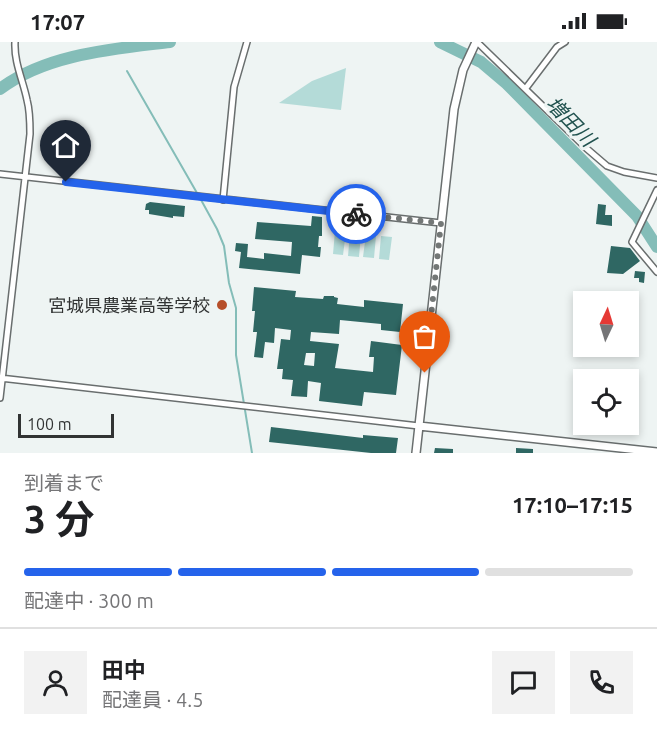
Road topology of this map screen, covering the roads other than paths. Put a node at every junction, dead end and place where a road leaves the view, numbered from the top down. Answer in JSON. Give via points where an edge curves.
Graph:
{"nodes":[{"id":1,"x":15,"y":42,"type":"edge"},
{"id":2,"x":565,"y":42,"type":"edge"},
{"id":3,"x":247,"y":44,"type":"edge"},
{"id":4,"x":475,"y":44,"type":"edge"},
{"id":5,"x":526,"y":88,"type":"junction"},
{"id":6,"x":0,"y":174,"type":"edge"},
{"id":7,"x":24,"y":177,"type":"junction"},
{"id":8,"x":657,"y":178,"type":"edge"},
{"id":9,"x":657,"y":190,"type":"edge"},
{"id":10,"x":223,"y":200,"type":"junction"},
{"id":11,"x":441,"y":223,"type":"junction"},
{"id":12,"x":657,"y":272,"type":"edge"},
{"id":13,"x":1,"y":378,"type":"edge"},
{"id":14,"x":0,"y":398,"type":"edge"},
{"id":15,"x":419,"y":426,"type":"junction"},
{"id":16,"x":657,"y":452,"type":"edge"},
{"id":17,"x":416,"y":453,"type":"edge"}],
"edges":[{"from":1,"to":7,"type":"street","via":[[17,68],[30,114]]},
{"from":2,"to":5,"type":"street"},
{"from":3,"to":10,"type":"street","via":[[234,87]]},
{"from":4,"to":5,"type":"street"},
{"from":4,"to":11,"type":"street","via":[[464,66],[454,109]]},
{"from":5,"to":8,"type":"street","via":[[608,166]]},
{"from":6,"to":7,"type":"street"},
{"from":7,"to":10,"type":"street"},
{"from":7,"to":13,"type":"street"},
{"from":9,"to":12,"type":"street","via":[[632,242]]},
{"from":10,"to":11,"type":"street"},
{"from":11,"to":15,"type":"street"},
{"from":13,"to":14,"type":"street"},
{"from":13,"to":15,"type":"street"},
{"from":15,"to":16,"type":"street"},
{"from":15,"to":17,"type":"street"}]}
